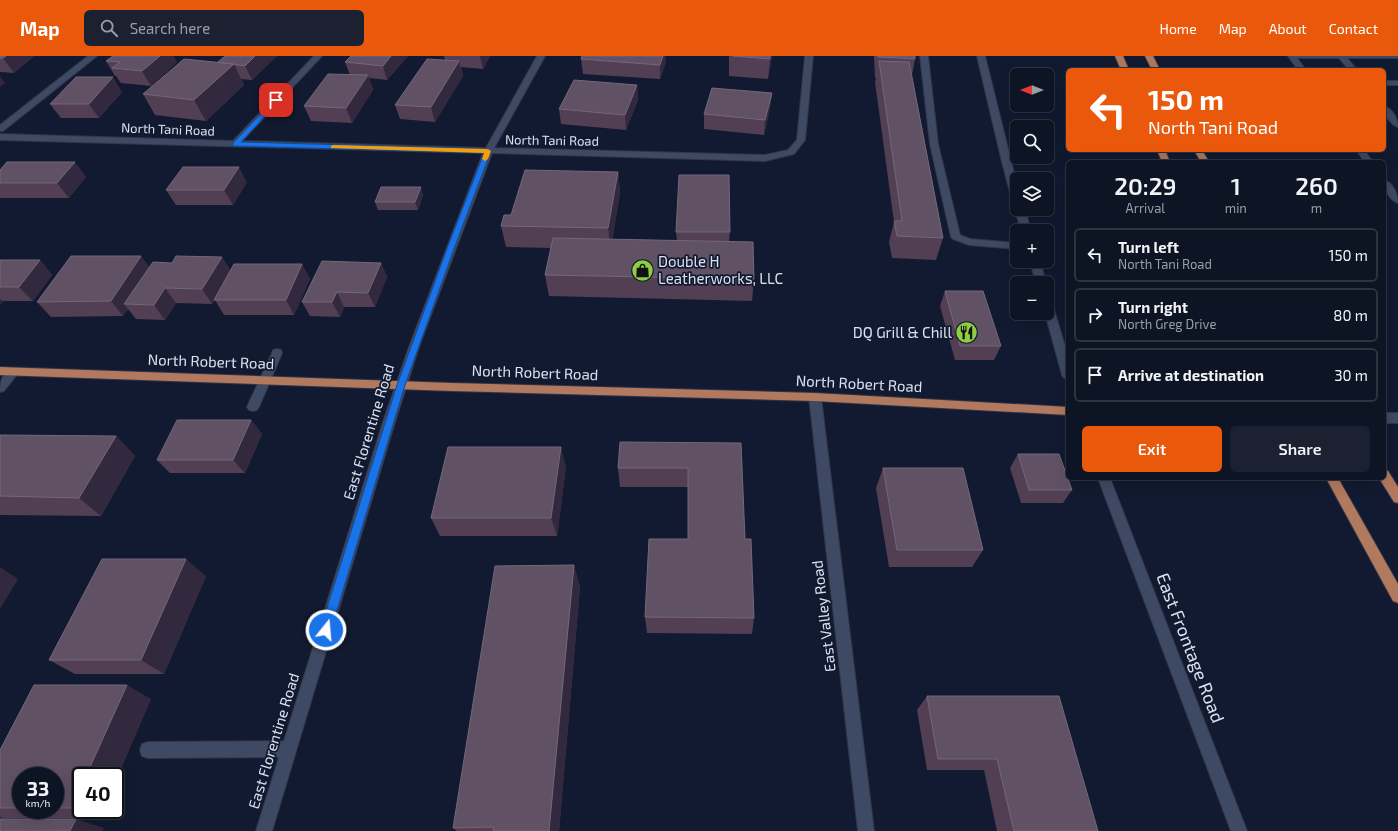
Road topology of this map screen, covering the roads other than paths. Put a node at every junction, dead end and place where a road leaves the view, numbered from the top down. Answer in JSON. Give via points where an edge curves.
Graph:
{"nodes":[{"id":1,"x":93,"y":56,"type":"edge"},
{"id":2,"x":318,"y":56,"type":"edge"},
{"id":3,"x":541,"y":56,"type":"edge"},
{"id":4,"x":809,"y":56,"type":"edge"},
{"id":5,"x":924,"y":56,"type":"edge"},
{"id":6,"x":981,"y":56,"type":"edge"},
{"id":7,"x":1119,"y":56,"type":"edge"},
{"id":8,"x":1149,"y":56,"type":"edge"},
{"id":9,"x":1292,"y":56,"type":"edge"},
{"id":10,"x":1341,"y":56,"type":"edge"},
{"id":11,"x":1398,"y":56,"type":"edge"},
{"id":12,"x":1124,"y":68,"type":"edge"},
{"id":13,"x":1155,"y":68,"type":"edge"},
{"id":14,"x":1301,"y":68,"type":"edge"},
{"id":15,"x":1351,"y":68,"type":"edge"},
{"id":16,"x":1386,"y":83,"type":"edge"},
{"id":17,"x":1398,"y":83,"type":"edge"},
{"id":18,"x":1386,"y":109,"type":"edge"},
{"id":19,"x":1386,"y":110,"type":"edge"},
{"id":20,"x":1398,"y":110,"type":"edge"},
{"id":21,"x":1398,"y":125,"type":"edge"},
{"id":22,"x":0,"y":129,"type":"edge"},
{"id":23,"x":0,"y":137,"type":"edge"},
{"id":24,"x":235,"y":144,"type":"junction"},
{"id":25,"x":488,"y":151,"type":"junction"},
{"id":26,"x":1010,"y":176,"type":"edge"},
{"id":27,"x":1386,"y":185,"type":"edge"},
{"id":28,"x":1398,"y":200,"type":"edge"},
{"id":29,"x":1010,"y":245,"type":"edge"},
{"id":30,"x":1052,"y":320,"type":"edge"},
{"id":31,"x":277,"y":352,"type":"dead end"},
{"id":32,"x":1066,"y":368,"type":"edge"},
{"id":33,"x":0,"y":371,"type":"edge"},
{"id":34,"x":13,"y":372,"type":"junction"},
{"id":35,"x":265,"y":380,"type":"junction"},
{"id":36,"x":401,"y":385,"type":"junction"},
{"id":37,"x":0,"y":388,"type":"edge"},
{"id":38,"x":815,"y":396,"type":"junction"},
{"id":39,"x":252,"y":407,"type":"dead end"},
{"id":40,"x":1066,"y":411,"type":"edge"},
{"id":41,"x":1386,"y":418,"type":"edge"},
{"id":42,"x":1398,"y":418,"type":"edge"},
{"id":43,"x":1386,"y":478,"type":"edge"},
{"id":44,"x":1105,"y":480,"type":"edge"},
{"id":45,"x":1333,"y":480,"type":"edge"},
{"id":46,"x":1398,"y":498,"type":"edge"},
{"id":47,"x":1398,"y":597,"type":"edge"},
{"id":48,"x":289,"y":749,"type":"junction"},
{"id":49,"x":148,"y":750,"type":"dead end"},
{"id":50,"x":264,"y":831,"type":"edge"},
{"id":51,"x":866,"y":831,"type":"edge"},
{"id":52,"x":1239,"y":831,"type":"edge"}],
"edges":[{"from":1,"to":22,"type":"street"},
{"from":2,"to":24,"type":"street"},
{"from":3,"to":25,"type":"street","name":"East Florentine Road"},
{"from":4,"to":25,"type":"street","name":"North Tani Road","via":[[801,140],[791,152],[765,158]]},
{"from":5,"to":29,"type":"street","via":[[934,144],[956,237],[969,242]]},
{"from":6,"to":26,"type":"street"},
{"from":7,"to":12,"type":"main road"},
{"from":8,"to":13,"type":"main road"},
{"from":9,"to":10,"type":"street"},
{"from":9,"to":14,"type":"street"},
{"from":10,"to":11,"type":"street"},
{"from":10,"to":15,"type":"street"},
{"from":16,"to":17,"type":"street"},
{"from":18,"to":20,"type":"street"},
{"from":19,"to":21,"type":"street"},
{"from":23,"to":24,"type":"street","name":"North Tani Road"},
{"from":24,"to":25,"type":"street","name":"North Tani Road"},
{"from":25,"to":36,"type":"street","name":"East Florentine Road"},
{"from":27,"to":28,"type":"street"},
{"from":30,"to":32,"type":"street"},
{"from":31,"to":35,"type":"street"},
{"from":33,"to":34,"type":"main road","name":"North Robert Road"},
{"from":34,"to":35,"type":"main road","name":"North Robert Road"},
{"from":34,"to":37,"type":"street"},
{"from":35,"to":36,"type":"main road","name":"North Robert Road"},
{"from":35,"to":39,"type":"street"},
{"from":36,"to":38,"type":"main road","name":"North Robert Road"},
{"from":36,"to":48,"type":"street","name":"East Florentine Road"},
{"from":38,"to":40,"type":"main road","name":"North Robert Road"},
{"from":38,"to":51,"type":"street","name":"East Valley Road"},
{"from":41,"to":42,"type":"street"},
{"from":43,"to":46,"type":"main road"},
{"from":44,"to":52,"type":"street","name":"East Frontage Road"},
{"from":45,"to":47,"type":"main road"},
{"from":48,"to":49,"type":"street"},
{"from":48,"to":50,"type":"street","name":"East Florentine Road"}]}
